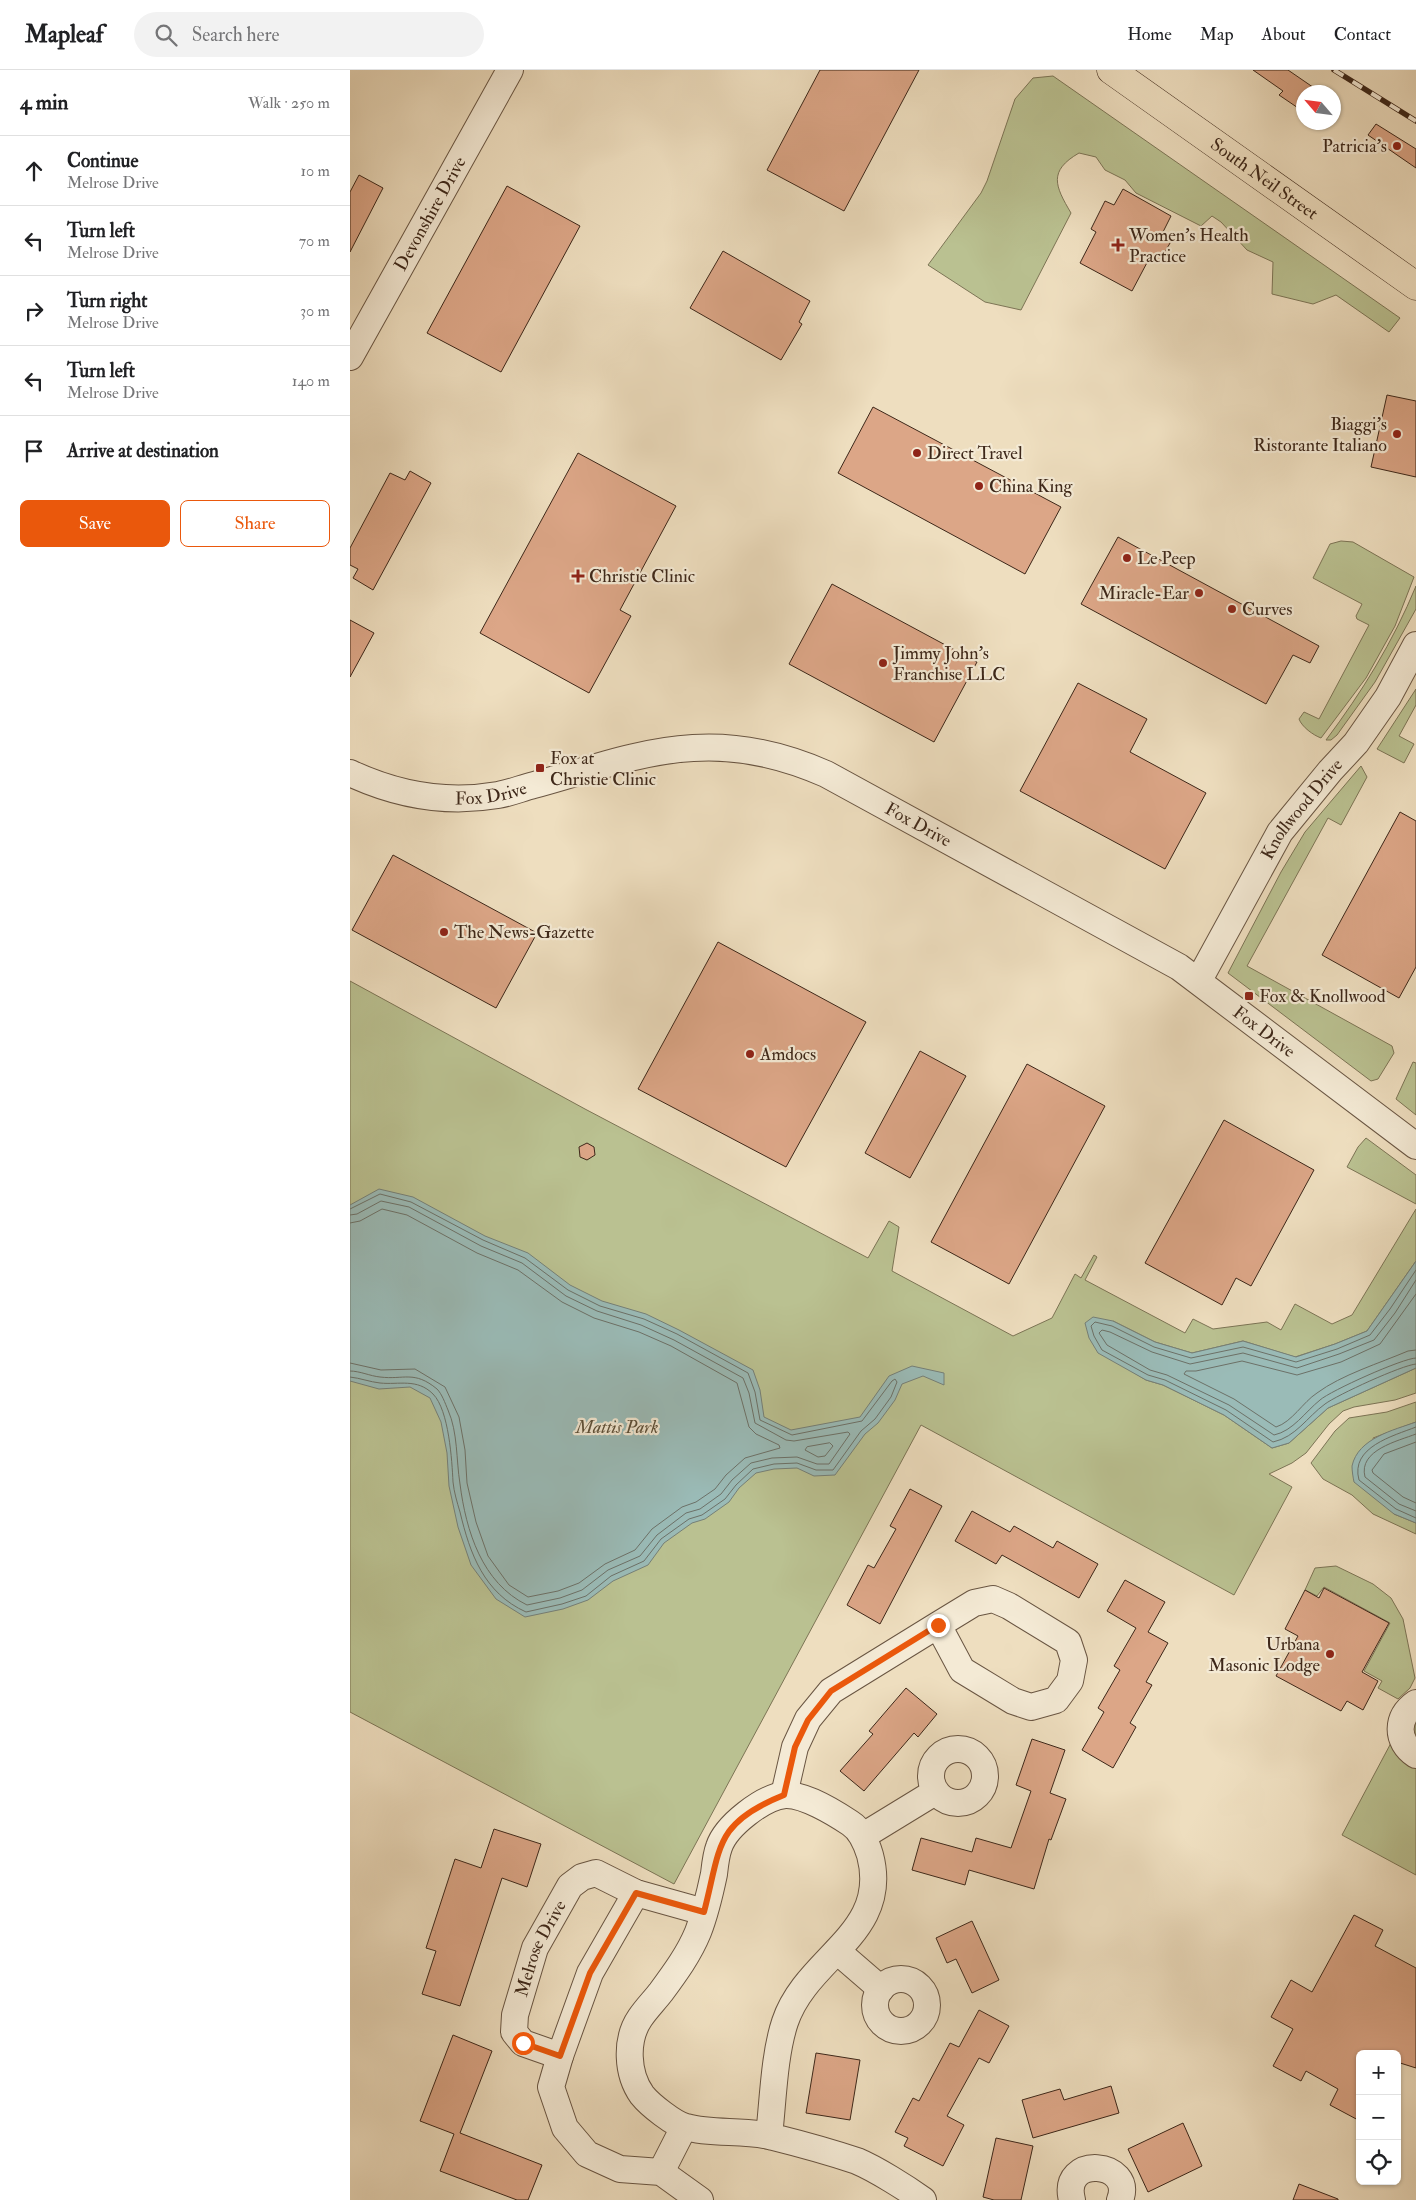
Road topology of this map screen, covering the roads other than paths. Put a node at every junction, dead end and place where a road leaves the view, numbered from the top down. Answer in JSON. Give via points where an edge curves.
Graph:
{"nodes":[{"id":1,"x":510,"y":70,"type":"edge"},
{"id":2,"x":1111,"y":70,"type":"edge"},
{"id":3,"x":1416,"y":286,"type":"edge"},
{"id":4,"x":350,"y":357,"type":"edge"},
{"id":5,"x":1416,"y":645,"type":"edge"},
{"id":6,"x":350,"y":773,"type":"edge"},
{"id":7,"x":1199,"y":980,"type":"junction"},
{"id":8,"x":1416,"y":1146,"type":"edge"},
{"id":9,"x":938,"y":1625,"type":"junction"},
{"id":10,"x":1416,"y":1703,"type":"edge"},
{"id":11,"x":1416,"y":1755,"type":"edge"},
{"id":12,"x":935,"y":1792,"type":"dead end"},
{"id":13,"x":784,"y":1795,"type":"junction"},
{"id":14,"x":863,"y":1836,"type":"junction"},
{"id":15,"x":636,"y":1893,"type":"junction"},
{"id":16,"x":704,"y":1912,"type":"junction"},
{"id":17,"x":837,"y":1951,"type":"junction"},
{"id":18,"x":881,"y":1988,"type":"dead end"},
{"id":19,"x":560,"y":2056,"type":"junction"},
{"id":20,"x":684,"y":2127,"type":"junction"},
{"id":21,"x":769,"y":2136,"type":"junction"},
{"id":22,"x":661,"y":2172,"type":"junction"},
{"id":23,"x":896,"y":2193,"type":"edge"},
{"id":24,"x":700,"y":2200,"type":"edge"},
{"id":25,"x":923,"y":2200,"type":"edge"},
{"id":26,"x":1072,"y":2200,"type":"edge"},
{"id":27,"x":1120,"y":2200,"type":"edge"}],
"edges":[{"from":1,"to":4,"type":"street","name":"Devonshire Drive"},
{"from":2,"to":3,"type":"main road","name":"South Neil Street"},
{"from":5,"to":7,"type":"street","name":"Knollwood Drive","via":[[1388,697],[1356,743],[1280,832]]},
{"from":6,"to":7,"type":"street","name":"Fox Drive","via":[[408,794],[466,799],[499,795],[663,752],[694,748],[775,756],[826,774],[1167,959]]},
{"from":7,"to":8,"type":"street","name":"Fox Drive"},
{"from":9,"to":9,"type":"street","via":[[974,1603],[994,1599],[1068,1642],[1074,1660],[1070,1681],[1056,1700],[1031,1707],[1013,1702],[962,1670]]},
{"from":9,"to":13,"type":"street","via":[[831,1691],[808,1720],[795,1747]]},
{"from":10,"to":11,"type":"street","via":[[1403,1716],[1400,1728],[1402,1742]]},
{"from":12,"to":14,"type":"street"},
{"from":13,"to":14,"type":"street","via":[[812,1802],[852,1824]]},
{"from":13,"to":16,"type":"street","via":[[760,1805],[731,1826],[719,1846]]},
{"from":14,"to":17,"type":"street","via":[[871,1860],[872,1899],[865,1917]]},
{"from":15,"to":16,"type":"street","name":"Melrose Drive"},
{"from":15,"to":19,"type":"street","via":[[590,1973]]},
{"from":15,"to":19,"type":"street","name":"Melrose Drive","via":[[596,1873],[582,1877],[570,1886],[535,1948],[514,2015],[514,2032],[523,2043]]},
{"from":16,"to":20,"type":"street","via":[[683,1962],[639,2018],[630,2040],[635,2083],[644,2097]]},
{"from":17,"to":18,"type":"street"},
{"from":17,"to":21,"type":"street","via":[[800,1991],[785,2022],[776,2068]]},
{"from":19,"to":22,"type":"street","via":[[551,2086],[564,2128],[586,2154],[620,2169]]},
{"from":20,"to":21,"type":"street"},
{"from":20,"to":22,"type":"street"},
{"from":21,"to":23,"type":"street","via":[[859,2162]]},
{"from":22,"to":24,"type":"street"},
{"from":23,"to":25,"type":"street"},
{"from":26,"to":27,"type":"street","via":[[1072,2183],[1078,2174],[1098,2167],[1117,2176],[1121,2186]]}]}
